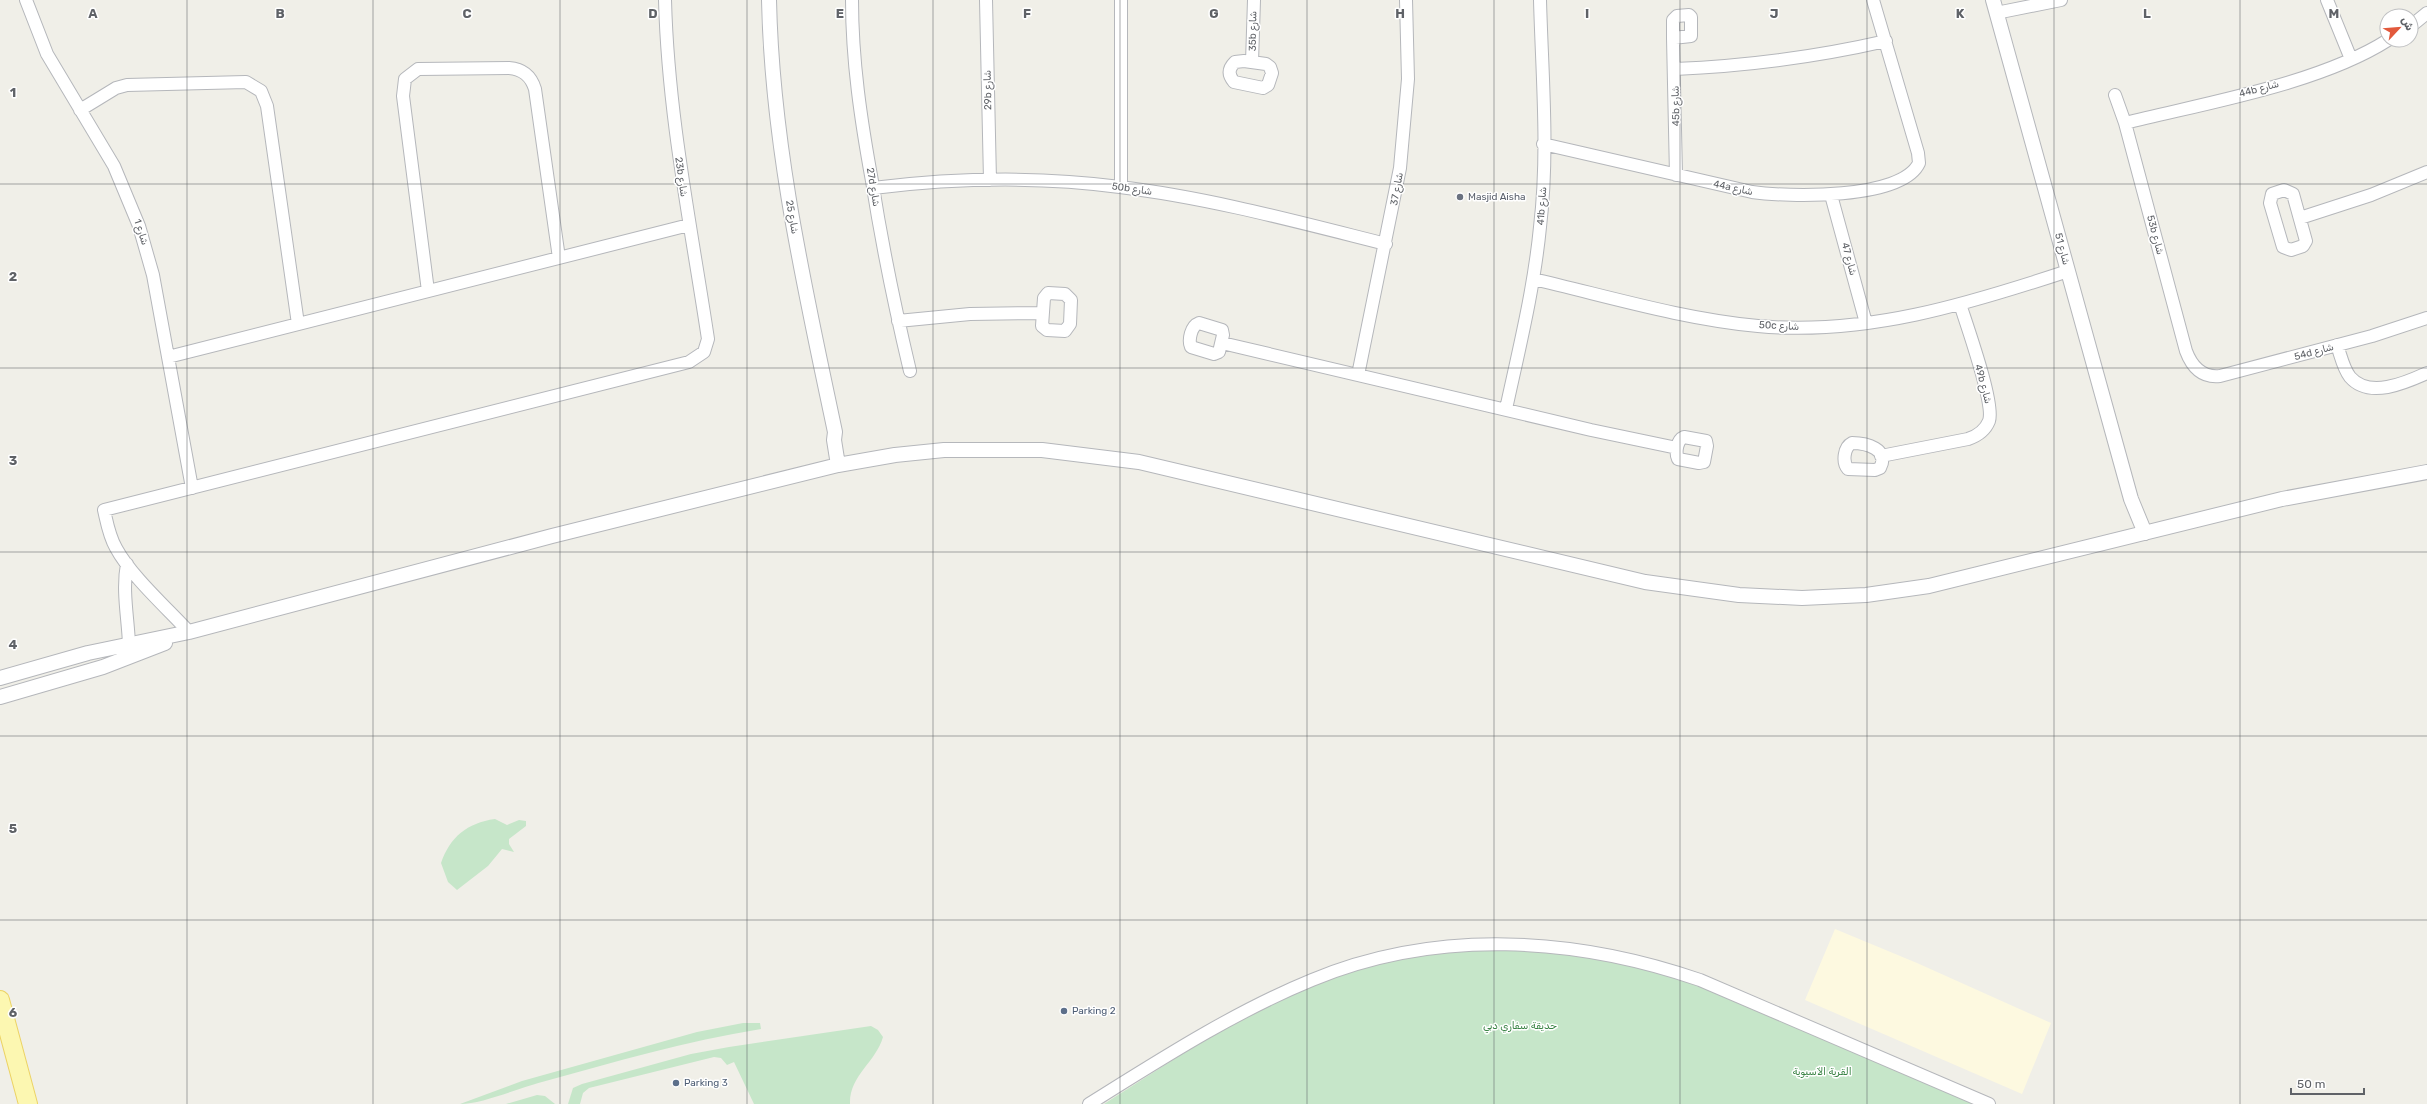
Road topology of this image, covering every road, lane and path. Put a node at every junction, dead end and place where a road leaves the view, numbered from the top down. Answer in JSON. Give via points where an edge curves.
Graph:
{"nodes":[{"id":1,"x":26,"y":0,"type":"edge"},
{"id":2,"x":665,"y":0,"type":"edge"},
{"id":3,"x":769,"y":0,"type":"edge"},
{"id":4,"x":852,"y":0,"type":"edge"},
{"id":5,"x":986,"y":0,"type":"edge"},
{"id":6,"x":1120,"y":0,"type":"edge"},
{"id":7,"x":1254,"y":0,"type":"edge"},
{"id":8,"x":1406,"y":0,"type":"edge"},
{"id":9,"x":1540,"y":0,"type":"edge"},
{"id":10,"x":1873,"y":0,"type":"edge"},
{"id":11,"x":2061,"y":0,"type":"edge"},
{"id":12,"x":2327,"y":0,"type":"edge"},
{"id":13,"x":1996,"y":11,"type":"edge"},
{"id":14,"x":2427,"y":13,"type":"edge"},
{"id":15,"x":2419,"y":20,"type":"edge"},
{"id":16,"x":1673,"y":38,"type":"dead end"},
{"id":17,"x":1886,"y":41,"type":"junction"},
{"id":18,"x":2379,"y":45,"type":"edge"},
{"id":19,"x":2351,"y":59,"type":"junction"},
{"id":20,"x":1252,"y":62,"type":"dead end"},
{"id":21,"x":1675,"y":69,"type":"junction"},
{"id":22,"x":2115,"y":95,"type":"dead end"},
{"id":23,"x":80,"y":110,"type":"junction"},
{"id":24,"x":2125,"y":123,"type":"junction"},
{"id":25,"x":1543,"y":144,"type":"junction"},
{"id":26,"x":2427,"y":172,"type":"edge"},
{"id":27,"x":1676,"y":175,"type":"junction"},
{"id":28,"x":990,"y":180,"type":"junction"},
{"id":29,"x":1121,"y":187,"type":"junction"},
{"id":30,"x":873,"y":188,"type":"junction"},
{"id":31,"x":1832,"y":195,"type":"junction"},
{"id":32,"x":2300,"y":218,"type":"junction"},
{"id":33,"x":689,"y":225,"type":"junction"},
{"id":34,"x":1386,"y":244,"type":"junction"},
{"id":35,"x":559,"y":258,"type":"junction"},
{"id":36,"x":2069,"y":275,"type":"junction"},
{"id":37,"x":1533,"y":279,"type":"junction"},
{"id":38,"x":428,"y":292,"type":"junction"},
{"id":39,"x":1960,"y":304,"type":"junction"},
{"id":40,"x":1042,"y":313,"type":"dead end"},
{"id":41,"x":2427,"y":318,"type":"edge"},
{"id":42,"x":898,"y":320,"type":"junction"},
{"id":43,"x":1866,"y":323,"type":"junction"},
{"id":44,"x":298,"y":324,"type":"junction"},
{"id":45,"x":1222,"y":343,"type":"dead end"},
{"id":46,"x":2337,"y":346,"type":"junction"},
{"id":47,"x":168,"y":357,"type":"junction"},
{"id":48,"x":910,"y":371,"type":"dead end"},
{"id":49,"x":2200,"y":373,"type":"joint"},
{"id":50,"x":2427,"y":373,"type":"edge"},
{"id":51,"x":1358,"y":375,"type":"junction"},
{"id":52,"x":1506,"y":409,"type":"junction"},
{"id":53,"x":1677,"y":448,"type":"dead end"},
{"id":54,"x":1881,"y":456,"type":"dead end"},
{"id":55,"x":842,"y":464,"type":"junction"},
{"id":56,"x":2427,"y":472,"type":"edge"},
{"id":57,"x":192,"y":488,"type":"junction"},
{"id":58,"x":2141,"y":534,"type":"junction"},
{"id":59,"x":127,"y":564,"type":"junction"},
{"id":60,"x":189,"y":632,"type":"junction"},
{"id":61,"x":129,"y":644,"type":"junction"},
{"id":62,"x":0,"y":678,"type":"edge"},
{"id":63,"x":0,"y":697,"type":"edge"},
{"id":64,"x":0,"y":1000,"type":"edge"},
{"id":65,"x":1097,"y":1101,"type":"edge"},
{"id":66,"x":28,"y":1104,"type":"edge"},
{"id":67,"x":1089,"y":1104,"type":"edge"},
{"id":68,"x":1989,"y":1104,"type":"edge"}],
"edges":[{"from":1,"to":23,"type":"street","name":"شارع 1","via":[[47,54]]},
{"from":2,"to":33,"type":"street","name":"23b شارع","via":[[670,86]]},
{"from":3,"to":55,"type":"street","name":"شارع 25","via":[[772,72],[779,143],[804,283],[835,432],[833,438]]},
{"from":4,"to":30,"type":"street","name":"27d شارع","via":[[859,100]]},
{"from":5,"to":28,"type":"street","name":"29b شارع"},
{"from":6,"to":29,"type":"street"},
{"from":7,"to":20,"type":"street","name":"35b شارع"},
{"from":8,"to":34,"type":"street","name":"شارع 37","via":[[1408,79],[1404,139]]},
{"from":9,"to":25,"type":"street","name":"41b شارع"},
{"from":10,"to":17,"type":"street"},
{"from":11,"to":13,"type":"street"},
{"from":12,"to":19,"type":"street"},
{"from":13,"to":36,"type":"street","name":"شارع 51"},
{"from":14,"to":15,"type":"street"},
{"from":16,"to":21,"type":"street","name":"45b شارع"},
{"from":17,"to":21,"type":"street","via":[[1788,60]]},
{"from":17,"to":31,"type":"street","name":"44a شارع","via":[[1919,163],[1913,173],[1903,178]]},
{"from":18,"to":19,"type":"street","name":"44b شارع"},
{"from":19,"to":24,"type":"street","name":"44b شارع","via":[[2262,88]]},
{"from":21,"to":27,"type":"street","name":"45b شارع"},
{"from":22,"to":24,"type":"street","name":"53b شارع"},
{"from":23,"to":44,"type":"street","via":[[116,88],[138,83],[246,82],[261,91],[267,106]]},
{"from":23,"to":47,"type":"street","name":"شارع 1","via":[[114,166],[140,226],[153,275]]},
{"from":24,"to":49,"type":"street","name":"53b شارع","via":[[2186,351]]},
{"from":25,"to":27,"type":"street","name":"44a شارع"},
{"from":25,"to":37,"type":"street","name":"41b شارع","via":[[1542,206]]},
{"from":26,"to":32,"type":"street","via":[[2371,195]]},
{"from":27,"to":31,"type":"street","name":"44a شارع","via":[[1759,193]]},
{"from":28,"to":29,"type":"street","name":"50b شارع","via":[[1071,182]]},
{"from":28,"to":30,"type":"street","name":"50b شارع","via":[[912,183]]},
{"from":29,"to":34,"type":"street","name":"50b شارع","via":[[1210,202]]},
{"from":30,"to":42,"type":"street","name":"27d شارع"},
{"from":31,"to":43,"type":"street","name":"شارع 47"},
{"from":32,"to":32,"type":"street","via":[[2290,192],[2280,192],[2270,197],[2282,244],[2288,250],[2301,248],[2305,244]]},
{"from":33,"to":35,"type":"street"},
{"from":33,"to":57,"type":"street","name":"23b شارع","via":[[708,339],[704,352],[689,362]]},
{"from":34,"to":51,"type":"street","name":"شارع 37"},
{"from":35,"to":38,"type":"street"},
{"from":35,"to":38,"type":"street","via":[[535,89],[529,76],[523,71],[509,68],[418,69],[405,79],[402,87]]},
{"from":36,"to":39,"type":"street","name":"50c شارع"},
{"from":36,"to":58,"type":"street","name":"شارع 51","via":[[2131,499],[2131,512]]},
{"from":37,"to":43,"type":"street","name":"50c شارع","via":[[1732,323],[1799,328]]},
{"from":37,"to":52,"type":"street","name":"41b شارع"},
{"from":38,"to":44,"type":"street"},
{"from":39,"to":43,"type":"street","name":"50c شارع"},
{"from":39,"to":54,"type":"street","name":"49b شارع","via":[[1989,404],[1988,422],[1977,436],[1968,439]]},
{"from":40,"to":42,"type":"street","via":[[970,314]]},
{"from":41,"to":46,"type":"street","name":"54d شارع"},
{"from":42,"to":48,"type":"street","name":"27d شارع"},
{"from":44,"to":47,"type":"street"},
{"from":45,"to":51,"type":"street"},
{"from":46,"to":49,"type":"street","name":"54d شارع","via":[[2220,376],[2206,376]]},
{"from":46,"to":50,"type":"street","via":[[2344,368],[2350,377],[2368,388],[2379,389]]},
{"from":47,"to":57,"type":"street","name":"شارع 1"},
{"from":51,"to":52,"type":"street"},
{"from":52,"to":53,"type":"street"},
{"from":55,"to":58,"type":"street","via":[[895,455],[951,450],[1042,450],[1091,454],[1140,462],[1644,582],[1699,591],[1771,597],[1866,595],[1929,586]]},
{"from":55,"to":60,"type":"street","via":[[544,538]]},
{"from":56,"to":58,"type":"street","via":[[2329,488]]},
{"from":57,"to":59,"type":"street","via":[[104,510],[108,531]]},
{"from":59,"to":60,"type":"street"},
{"from":59,"to":61,"type":"street","via":[[124,579]]},
{"from":60,"to":61,"type":"street"},
{"from":60,"to":63,"type":"street","via":[[103,667]]},
{"from":61,"to":62,"type":"street"},
{"from":64,"to":66,"type":"main road"},
{"from":65,"to":67,"type":"street"},
{"from":65,"to":68,"type":"street","via":[[1249,1009],[1313,979],[1396,955],[1473,944],[1511,944],[1588,950],[1664,968],[1700,980]]}]}
